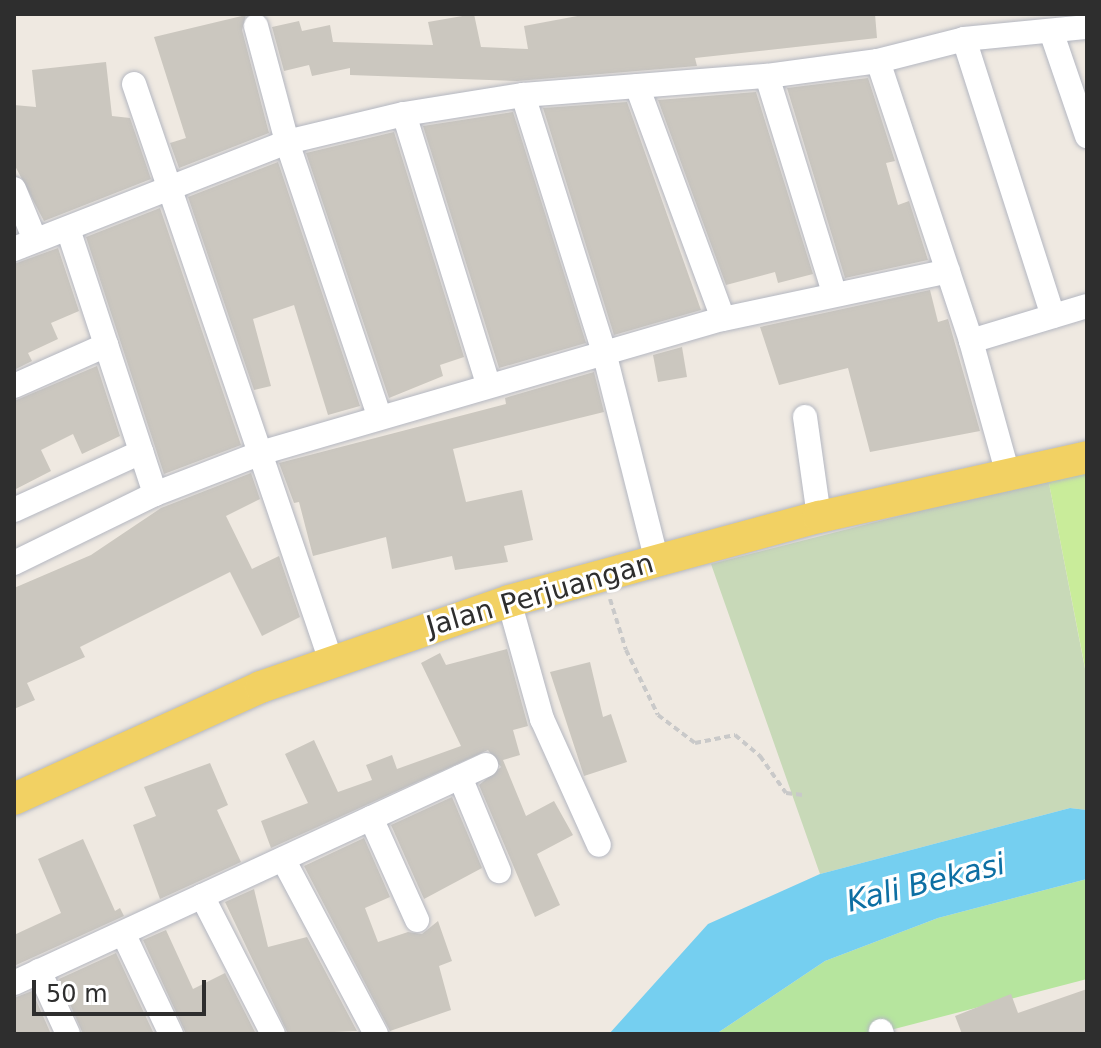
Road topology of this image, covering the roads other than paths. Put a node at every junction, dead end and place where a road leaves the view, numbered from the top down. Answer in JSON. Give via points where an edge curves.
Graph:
{"nodes":[{"id":1,"x":256,"y":26,"type":"dead end"},
{"id":2,"x":1087,"y":27,"type":"edge"},
{"id":3,"x":1052,"y":34,"type":"junction"},
{"id":4,"x":964,"y":39,"type":"junction"},
{"id":5,"x":878,"y":61,"type":"junction"},
{"id":6,"x":767,"y":76,"type":"junction"},
{"id":7,"x":134,"y":84,"type":"dead end"},
{"id":8,"x":637,"y":86,"type":"junction"},
{"id":9,"x":523,"y":95,"type":"junction"},
{"id":10,"x":404,"y":114,"type":"junction"},
{"id":11,"x":1087,"y":136,"type":"edge"},
{"id":12,"x":287,"y":142,"type":"junction"},
{"id":13,"x":170,"y":185,"type":"junction"},
{"id":14,"x":14,"y":189,"type":"edge"},
{"id":15,"x":68,"y":229,"type":"junction"},
{"id":16,"x":24,"y":244,"type":"edge"},
{"id":17,"x":948,"y":271,"type":"junction"},
{"id":18,"x":834,"y":292,"type":"junction"},
{"id":19,"x":1087,"y":306,"type":"edge"},
{"id":20,"x":1053,"y":316,"type":"junction"},
{"id":21,"x":723,"y":319,"type":"junction"},
{"id":22,"x":971,"y":341,"type":"junction"},
{"id":23,"x":106,"y":345,"type":"junction"},
{"id":24,"x":604,"y":352,"type":"junction"},
{"id":25,"x":488,"y":383,"type":"junction"},
{"id":26,"x":14,"y":386,"type":"edge"},
{"id":27,"x":379,"y":416,"type":"junction"},
{"id":28,"x":805,"y":417,"type":"dead end"},
{"id":29,"x":141,"y":452,"type":"junction"},
{"id":30,"x":264,"y":452,"type":"junction"},
{"id":31,"x":1087,"y":457,"type":"edge"},
{"id":32,"x":1008,"y":474,"type":"junction"},
{"id":33,"x":155,"y":494,"type":"junction"},
{"id":34,"x":14,"y":510,"type":"edge"},
{"id":35,"x":819,"y":517,"type":"junction"},
{"id":36,"x":657,"y":561,"type":"junction"},
{"id":37,"x":14,"y":563,"type":"edge"},
{"id":38,"x":509,"y":601,"type":"junction"},
{"id":39,"x":331,"y":661,"type":"junction"},
{"id":40,"x":486,"y":765,"type":"dead end"},
{"id":41,"x":460,"y":777,"type":"junction"},
{"id":42,"x":14,"y":799,"type":"edge"},
{"id":43,"x":371,"y":818,"type":"junction"},
{"id":44,"x":599,"y":845,"type":"dead end"},
{"id":45,"x":283,"y":859,"type":"junction"},
{"id":46,"x":499,"y":871,"type":"dead end"},
{"id":47,"x":202,"y":896,"type":"junction"},
{"id":48,"x":417,"y":920,"type":"dead end"},
{"id":49,"x":123,"y":933,"type":"junction"},
{"id":50,"x":39,"y":971,"type":"junction"},
{"id":51,"x":14,"y":983,"type":"edge"},
{"id":52,"x":68,"y":1034,"type":"edge"},
{"id":53,"x":171,"y":1034,"type":"edge"},
{"id":54,"x":273,"y":1034,"type":"edge"},
{"id":55,"x":376,"y":1034,"type":"edge"}],
"edges":[{"from":1,"to":12,"type":"street"},
{"from":2,"to":3,"type":"street"},
{"from":3,"to":4,"type":"street"},
{"from":3,"to":11,"type":"street"},
{"from":4,"to":5,"type":"street"},
{"from":4,"to":20,"type":"street"},
{"from":5,"to":6,"type":"street"},
{"from":5,"to":17,"type":"street"},
{"from":6,"to":8,"type":"street"},
{"from":6,"to":18,"type":"street"},
{"from":7,"to":13,"type":"street"},
{"from":8,"to":9,"type":"street"},
{"from":8,"to":21,"type":"street"},
{"from":9,"to":10,"type":"street"},
{"from":9,"to":24,"type":"street"},
{"from":10,"to":12,"type":"street"},
{"from":10,"to":25,"type":"street"},
{"from":12,"to":13,"type":"street"},
{"from":12,"to":27,"type":"street"},
{"from":13,"to":15,"type":"street"},
{"from":13,"to":30,"type":"street"},
{"from":14,"to":16,"type":"street"},
{"from":15,"to":16,"type":"street"},
{"from":15,"to":23,"type":"street"},
{"from":17,"to":18,"type":"street"},
{"from":17,"to":22,"type":"street"},
{"from":18,"to":21,"type":"street"},
{"from":19,"to":20,"type":"street"},
{"from":20,"to":22,"type":"street"},
{"from":21,"to":24,"type":"street"},
{"from":22,"to":32,"type":"street"},
{"from":23,"to":26,"type":"street"},
{"from":23,"to":29,"type":"street"},
{"from":24,"to":25,"type":"street"},
{"from":24,"to":36,"type":"street"},
{"from":25,"to":27,"type":"street"},
{"from":27,"to":30,"type":"street"},
{"from":28,"to":35,"type":"street"},
{"from":29,"to":33,"type":"street"},
{"from":29,"to":34,"type":"street"},
{"from":30,"to":33,"type":"street"},
{"from":30,"to":39,"type":"street"},
{"from":31,"to":32,"type":"main road","name":"Jalan Perjuangan"},
{"from":32,"to":35,"type":"main road","name":"Jalan Perjuangan"},
{"from":33,"to":37,"type":"street"},
{"from":35,"to":36,"type":"main road","name":"Jalan Perjuangan"},
{"from":36,"to":38,"type":"main road","name":"Jalan Perjuangan"},
{"from":38,"to":39,"type":"main road","name":"Jalan Perjuangan"},
{"from":38,"to":44,"type":"street","via":[[542,719]]},
{"from":39,"to":42,"type":"main road","name":"Jalan Perjuangan"},
{"from":40,"to":41,"type":"street"},
{"from":41,"to":43,"type":"street"},
{"from":41,"to":46,"type":"street"},
{"from":43,"to":45,"type":"street"},
{"from":43,"to":48,"type":"street"},
{"from":45,"to":47,"type":"street"},
{"from":45,"to":55,"type":"street"},
{"from":47,"to":49,"type":"street"},
{"from":47,"to":54,"type":"street"},
{"from":49,"to":50,"type":"street"},
{"from":49,"to":53,"type":"street"},
{"from":50,"to":51,"type":"street"},
{"from":50,"to":52,"type":"street"}]}
